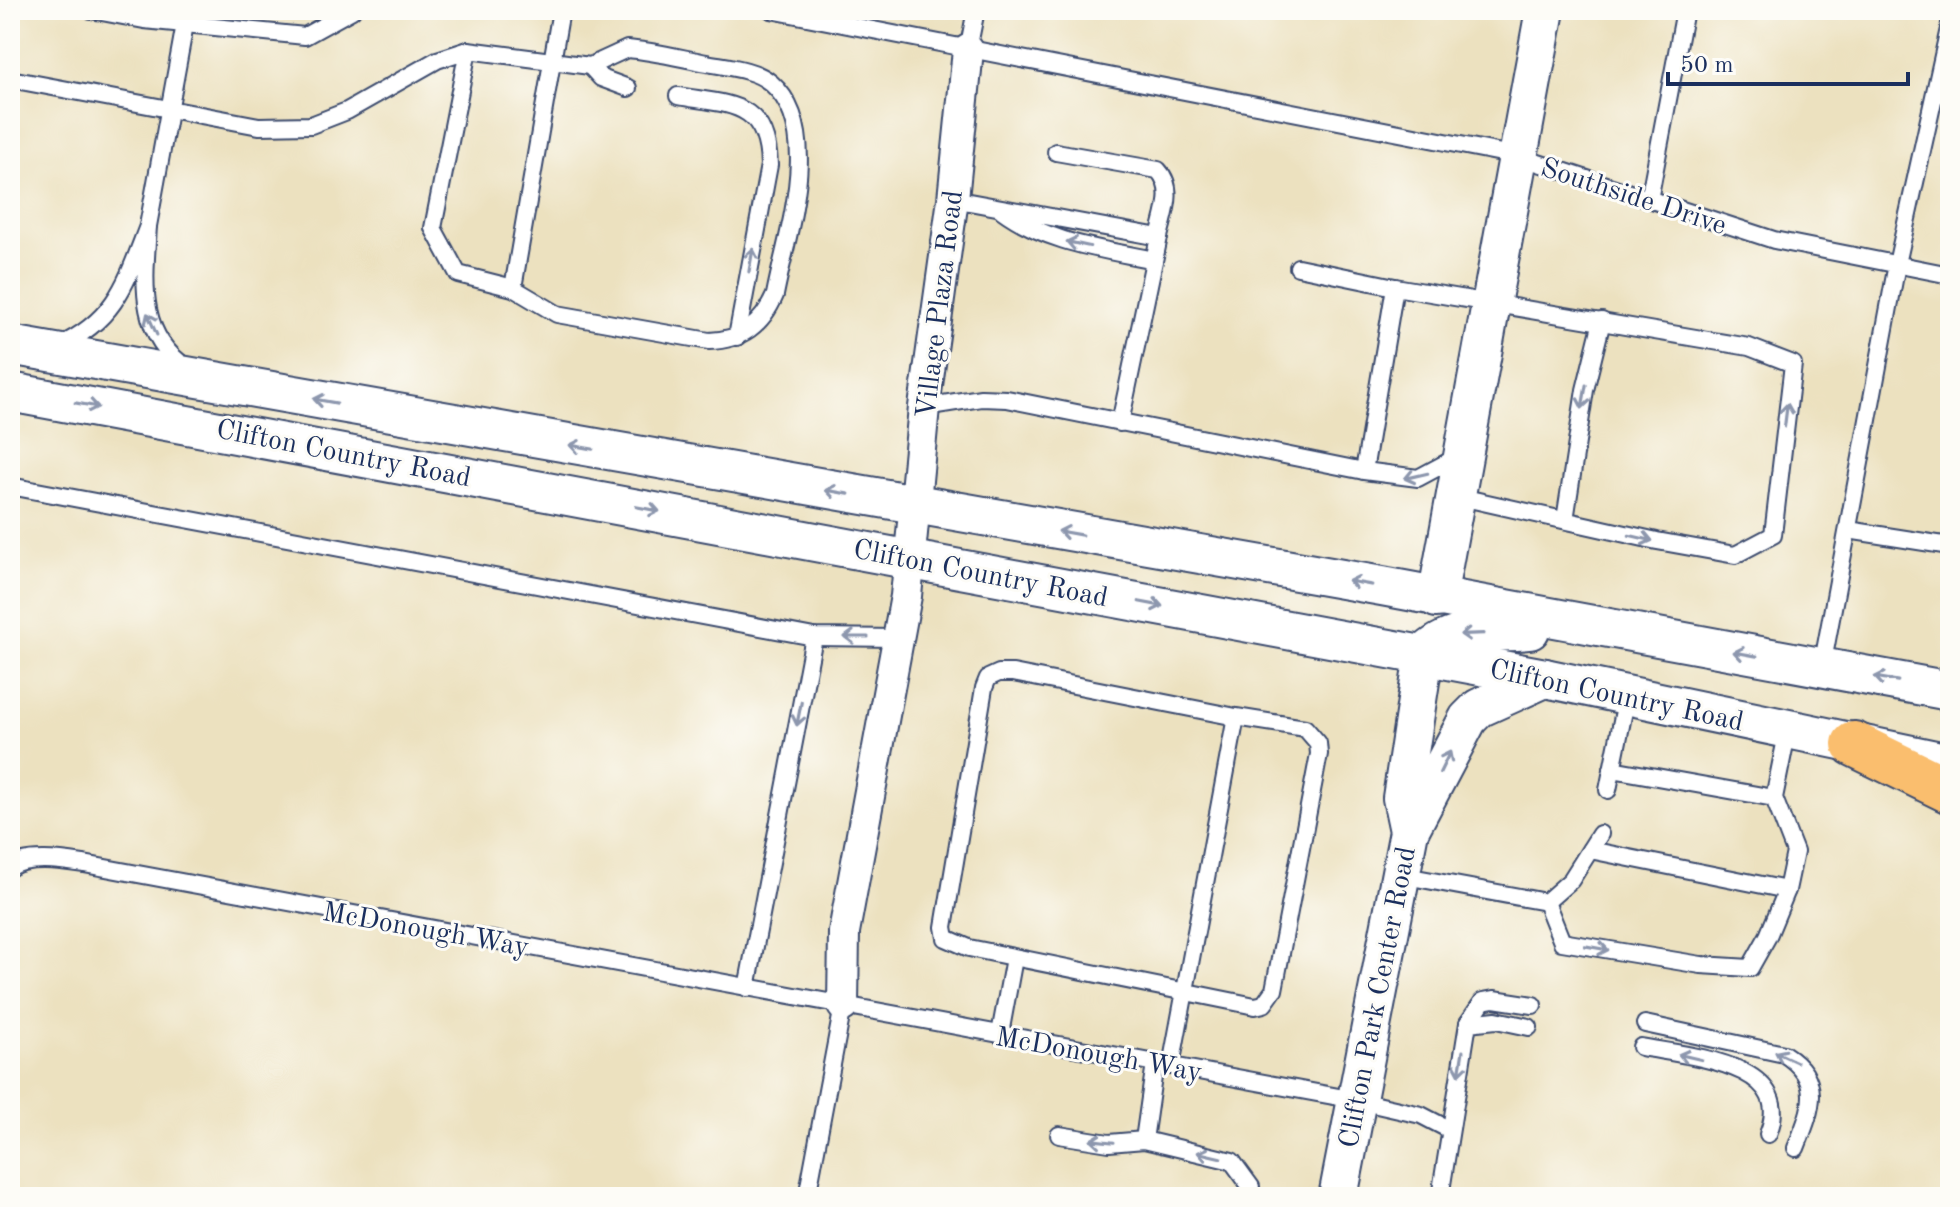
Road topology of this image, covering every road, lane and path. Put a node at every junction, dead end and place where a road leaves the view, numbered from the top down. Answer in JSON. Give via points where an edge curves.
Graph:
{"nodes":[{"id":1,"x":91,"y":10,"type":"edge"},
{"id":2,"x":352,"y":10,"type":"edge"},
{"id":3,"x":561,"y":10,"type":"edge"},
{"id":4,"x":771,"y":10,"type":"edge"},
{"id":5,"x":976,"y":10,"type":"edge"},
{"id":6,"x":1545,"y":10,"type":"edge"},
{"id":7,"x":1685,"y":10,"type":"edge"},
{"id":8,"x":185,"y":24,"type":"junction"},
{"id":9,"x":1950,"y":24,"type":"edge"},
{"id":10,"x":468,"y":50,"type":"junction"},
{"id":11,"x":968,"y":50,"type":"junction"},
{"id":12,"x":553,"y":58,"type":"junction"},
{"id":13,"x":590,"y":66,"type":"junction"},
{"id":14,"x":10,"y":79,"type":"edge"},
{"id":15,"x":628,"y":88,"type":"dead end"},
{"id":16,"x":678,"y":96,"type":"dead end"},
{"id":17,"x":169,"y":110,"type":"junction"},
{"id":18,"x":1056,"y":152,"type":"dead end"},
{"id":19,"x":1517,"y":156,"type":"junction"},
{"id":20,"x":953,"y":199,"type":"junction"},
{"id":21,"x":1649,"y":200,"type":"junction"},
{"id":22,"x":999,"y":208,"type":"junction"},
{"id":23,"x":148,"y":226,"type":"junction"},
{"id":24,"x":1159,"y":237,"type":"junction"},
{"id":25,"x":1154,"y":260,"type":"junction"},
{"id":26,"x":1897,"y":264,"type":"junction"},
{"id":27,"x":1298,"y":267,"type":"dead end"},
{"id":28,"x":1950,"y":275,"type":"edge"},
{"id":29,"x":1395,"y":287,"type":"junction"},
{"id":30,"x":513,"y":288,"type":"junction"},
{"id":31,"x":1491,"y":304,"type":"junction"},
{"id":32,"x":1602,"y":321,"type":"junction"},
{"id":33,"x":737,"y":337,"type":"junction"},
{"id":34,"x":10,"y":345,"type":"edge"},
{"id":35,"x":47,"y":351,"type":"junction"},
{"id":36,"x":204,"y":379,"type":"junction"},
{"id":37,"x":10,"y":392,"type":"edge"},
{"id":38,"x":924,"y":407,"type":"junction"},
{"id":39,"x":1120,"y":423,"type":"junction"},
{"id":40,"x":1463,"y":453,"type":"junction"},
{"id":41,"x":1364,"y":471,"type":"junction"},
{"id":42,"x":10,"y":486,"type":"edge"},
{"id":43,"x":1456,"y":496,"type":"junction"},
{"id":44,"x":914,"y":506,"type":"junction"},
{"id":45,"x":1565,"y":520,"type":"junction"},
{"id":46,"x":1848,"y":530,"type":"junction"},
{"id":47,"x":1950,"y":546,"type":"edge"},
{"id":48,"x":909,"y":558,"type":"junction"},
{"id":49,"x":1437,"y":598,"type":"junction"},
{"id":50,"x":1578,"y":625,"type":"junction"},
{"id":51,"x":814,"y":637,"type":"junction"},
{"id":52,"x":898,"y":638,"type":"junction"},
{"id":53,"x":1424,"y":655,"type":"junction"},
{"id":54,"x":1822,"y":667,"type":"junction"},
{"id":55,"x":1545,"y":678,"type":"junction"},
{"id":56,"x":1950,"y":691,"type":"edge"},
{"id":57,"x":1627,"y":696,"type":"junction"},
{"id":58,"x":1236,"y":717,"type":"junction"},
{"id":59,"x":1788,"y":729,"type":"junction"},
{"id":60,"x":1854,"y":744,"type":"junction"},
{"id":61,"x":1950,"y":763,"type":"edge"},
{"id":62,"x":1612,"y":769,"type":"junction"},
{"id":63,"x":1608,"y":790,"type":"dead end"},
{"id":64,"x":1950,"y":791,"type":"edge"},
{"id":65,"x":1774,"y":798,"type":"junction"},
{"id":66,"x":1409,"y":831,"type":"junction"},
{"id":67,"x":1600,"y":834,"type":"dead end"},
{"id":68,"x":1590,"y":850,"type":"junction"},
{"id":69,"x":10,"y":868,"type":"edge"},
{"id":70,"x":1400,"y":875,"type":"junction"},
{"id":71,"x":1787,"y":890,"type":"junction"},
{"id":72,"x":1546,"y":902,"type":"junction"},
{"id":73,"x":1014,"y":958,"type":"junction"},
{"id":74,"x":747,"y":988,"type":"junction"},
{"id":75,"x":1184,"y":994,"type":"junction"},
{"id":76,"x":1533,"y":1005,"type":"dead end"},
{"id":77,"x":843,"y":1006,"type":"junction"},
{"id":78,"x":1468,"y":1023,"type":"junction"},
{"id":79,"x":1645,"y":1024,"type":"dead end"},
{"id":80,"x":1529,"y":1027,"type":"dead end"},
{"id":81,"x":1000,"y":1034,"type":"junction"},
{"id":82,"x":1641,"y":1047,"type":"dead end"},
{"id":83,"x":1163,"y":1065,"type":"junction"},
{"id":84,"x":1355,"y":1100,"type":"junction"},
{"id":85,"x":1450,"y":1130,"type":"junction"},
{"id":86,"x":1768,"y":1134,"type":"dead end"},
{"id":87,"x":1059,"y":1135,"type":"dead end"},
{"id":88,"x":1144,"y":1140,"type":"junction"},
{"id":89,"x":1796,"y":1148,"type":"dead end"},
{"id":90,"x":807,"y":1197,"type":"edge"},
{"id":91,"x":1249,"y":1197,"type":"edge"},
{"id":92,"x":1338,"y":1197,"type":"edge"},
{"id":93,"x":1440,"y":1197,"type":"edge"}],
"edges":[{"from":1,"to":8,"type":"lane"},
{"from":2,"to":8,"type":"lane","via":[[305,36]]},
{"from":3,"to":12,"type":"lane"},
{"from":4,"to":11,"type":"lane"},
{"from":5,"to":11,"type":"lane"},
{"from":6,"to":19,"type":"street","name":"Southside Drive"},
{"from":7,"to":21,"type":"lane"},
{"from":8,"to":17,"type":"lane"},
{"from":9,"to":26,"type":"lane"},
{"from":10,"to":12,"type":"lane"},
{"from":10,"to":17,"type":"lane","via":[[437,60],[347,111],[311,125],[259,126]]},
{"from":10,"to":30,"type":"lane","via":[[433,228],[458,274]]},
{"from":11,"to":19,"type":"lane"},
{"from":11,"to":20,"type":"street","name":"Village Plaza Road"},
{"from":12,"to":13,"type":"lane"},
{"from":12,"to":30,"type":"lane"},
{"from":13,"to":15,"type":"lane","via":[[601,78]]},
{"from":13,"to":33,"type":"lane","via":[[627,49],[646,50],[770,81],[791,107],[799,134],[799,167],[775,295],[755,327]]},
{"from":14,"to":17,"type":"lane"},
{"from":33,"to":16,"type":"lane","one_way":true,"via":[[769,165],[768,138],[750,114],[732,105]]},
{"from":17,"to":23,"type":"lane"},
{"from":18,"to":24,"type":"lane","via":[[1158,170],[1169,194]]},
{"from":19,"to":21,"type":"lane","name":"Southside Drive"},
{"from":19,"to":31,"type":"street"},
{"from":20,"to":22,"type":"lane"},
{"from":20,"to":38,"type":"street","name":"Village Plaza Road"},
{"from":21,"to":26,"type":"lane","name":"Southside Drive","via":[[1774,240]]},
{"from":22,"to":24,"type":"lane"},
{"from":25,"to":22,"type":"lane","one_way":true,"via":[[1057,239],[1027,228]]},
{"from":23,"to":35,"type":"lane","via":[[130,272],[99,323]]},
{"from":36,"to":23,"type":"lane","one_way":true,"via":[[176,361],[147,315]]},
{"from":24,"to":25,"type":"lane"},
{"from":25,"to":39,"type":"lane"},
{"from":26,"to":28,"type":"lane","name":"Southside Drive"},
{"from":26,"to":46,"type":"lane"},
{"from":27,"to":29,"type":"lane"},
{"from":29,"to":31,"type":"lane"},
{"from":29,"to":41,"type":"lane"},
{"from":30,"to":33,"type":"lane","via":[[557,314],[709,341]]},
{"from":31,"to":32,"type":"lane"},
{"from":31,"to":40,"type":"street"},
{"from":32,"to":45,"type":"lane","one_way":true,"via":[[1585,390]]},
{"from":45,"to":32,"type":"lane","one_way":true,"via":[[1735,555],[1773,535],[1793,364],[1749,347]]},
{"from":34,"to":35,"type":"street","name":"Clifton Country Road"},
{"from":35,"to":36,"type":"street","name":"Clifton Country Road"},
{"from":44,"to":36,"type":"street","name":"Clifton Country Road","one_way":true},
{"from":37,"to":48,"type":"street","name":"Clifton Country Road","one_way":true},
{"from":38,"to":39,"type":"lane","via":[[1007,399]]},
{"from":38,"to":44,"type":"street","name":"Village Plaza Road"},
{"from":39,"to":41,"type":"lane"},
{"from":40,"to":41,"type":"lane","one_way":true,"via":[[1418,478]]},
{"from":40,"to":43,"type":"street"},
{"from":42,"to":51,"type":"lane"},
{"from":43,"to":45,"type":"lane"},
{"from":43,"to":49,"type":"street"},
{"from":44,"to":48,"type":"street","name":"Village Plaza Road"},
{"from":49,"to":44,"type":"street","name":"Clifton Country Road","one_way":true},
{"from":46,"to":47,"type":"lane"},
{"from":46,"to":54,"type":"lane"},
{"from":48,"to":52,"type":"street"},
{"from":48,"to":53,"type":"street","name":"Clifton Country Road","one_way":true},
{"from":49,"to":50,"type":"street","name":"Clifton Country Road"},
{"from":50,"to":53,"type":"street","one_way":true,"via":[[1463,633],[1439,640]]},
{"from":54,"to":50,"type":"street","name":"Clifton Country Road","one_way":true},
{"from":52,"to":51,"type":"lane","one_way":true},
{"from":51,"to":74,"type":"lane","one_way":true},
{"from":52,"to":77,"type":"street","via":[[844,932]]},
{"from":53,"to":55,"type":"street","name":"Clifton Country Road"},
{"from":53,"to":66,"type":"street","name":"Clifton Park Center Road","via":[[1402,798]]},
{"from":56,"to":54,"type":"street","name":"Clifton Country Road","one_way":true},
{"from":55,"to":57,"type":"street","name":"Clifton Country Road"},
{"from":66,"to":55,"type":"street","one_way":true,"via":[[1468,719],[1479,708]]},
{"from":57,"to":59,"type":"street","name":"Clifton Country Road"},
{"from":57,"to":62,"type":"lane"},
{"from":58,"to":73,"type":"lane","via":[[1013,673],[988,678],[944,927],[954,944]]},
{"from":58,"to":75,"type":"lane"},
{"from":58,"to":75,"type":"lane","via":[[1305,728],[1318,743],[1319,754],[1270,997],[1255,1006]]},
{"from":59,"to":60,"type":"street","name":"Clifton Country Road"},
{"from":59,"to":65,"type":"lane"},
{"from":60,"to":61,"type":"street","name":"Clifton Country Road"},
{"from":60,"to":64,"type":"main road"},
{"from":62,"to":63,"type":"lane"},
{"from":62,"to":65,"type":"lane"},
{"from":65,"to":71,"type":"lane","via":[[1795,852]]},
{"from":66,"to":70,"type":"street","name":"Clifton Park Center Road"},
{"from":67,"to":68,"type":"lane"},
{"from":68,"to":71,"type":"lane"},
{"from":68,"to":72,"type":"lane","via":[[1571,880]]},
{"from":69,"to":74,"type":"lane","name":"McDonough Way","via":[[16,863],[62,861]]},
{"from":70,"to":72,"type":"lane"},
{"from":70,"to":84,"type":"street","name":"Clifton Park Center Road"},
{"from":72,"to":71,"type":"lane","one_way":true,"via":[[1562,942],[1750,968]]},
{"from":73,"to":75,"type":"lane"},
{"from":73,"to":81,"type":"lane"},
{"from":74,"to":77,"type":"lane","name":"McDonough Way"},
{"from":75,"to":83,"type":"lane"},
{"from":76,"to":78,"type":"lane","via":[[1483,1001]]},
{"from":77,"to":81,"type":"lane","name":"McDonough Way"},
{"from":77,"to":90,"type":"lane"},
{"from":78,"to":80,"type":"lane","via":[[1496,1020]]},
{"from":78,"to":85,"type":"lane","one_way":true},
{"from":89,"to":79,"type":"lane","one_way":true,"via":[[1811,1103],[1802,1065],[1784,1054]]},
{"from":81,"to":83,"type":"lane","name":"McDonough Way"},
{"from":86,"to":82,"type":"lane","one_way":true,"via":[[1774,1112],[1764,1083],[1730,1067]]},
{"from":83,"to":84,"type":"lane","name":"McDonough Way"},
{"from":83,"to":88,"type":"lane"},
{"from":84,"to":85,"type":"lane","name":"McDonough Way","via":[[1421,1115]]},
{"from":84,"to":92,"type":"street","name":"Clifton Park Center Road"},
{"from":85,"to":93,"type":"lane"},
{"from":88,"to":87,"type":"lane","one_way":true,"via":[[1109,1143]]},
{"from":91,"to":88,"type":"lane","one_way":true,"via":[[1251,1187],[1232,1161]]}]}
